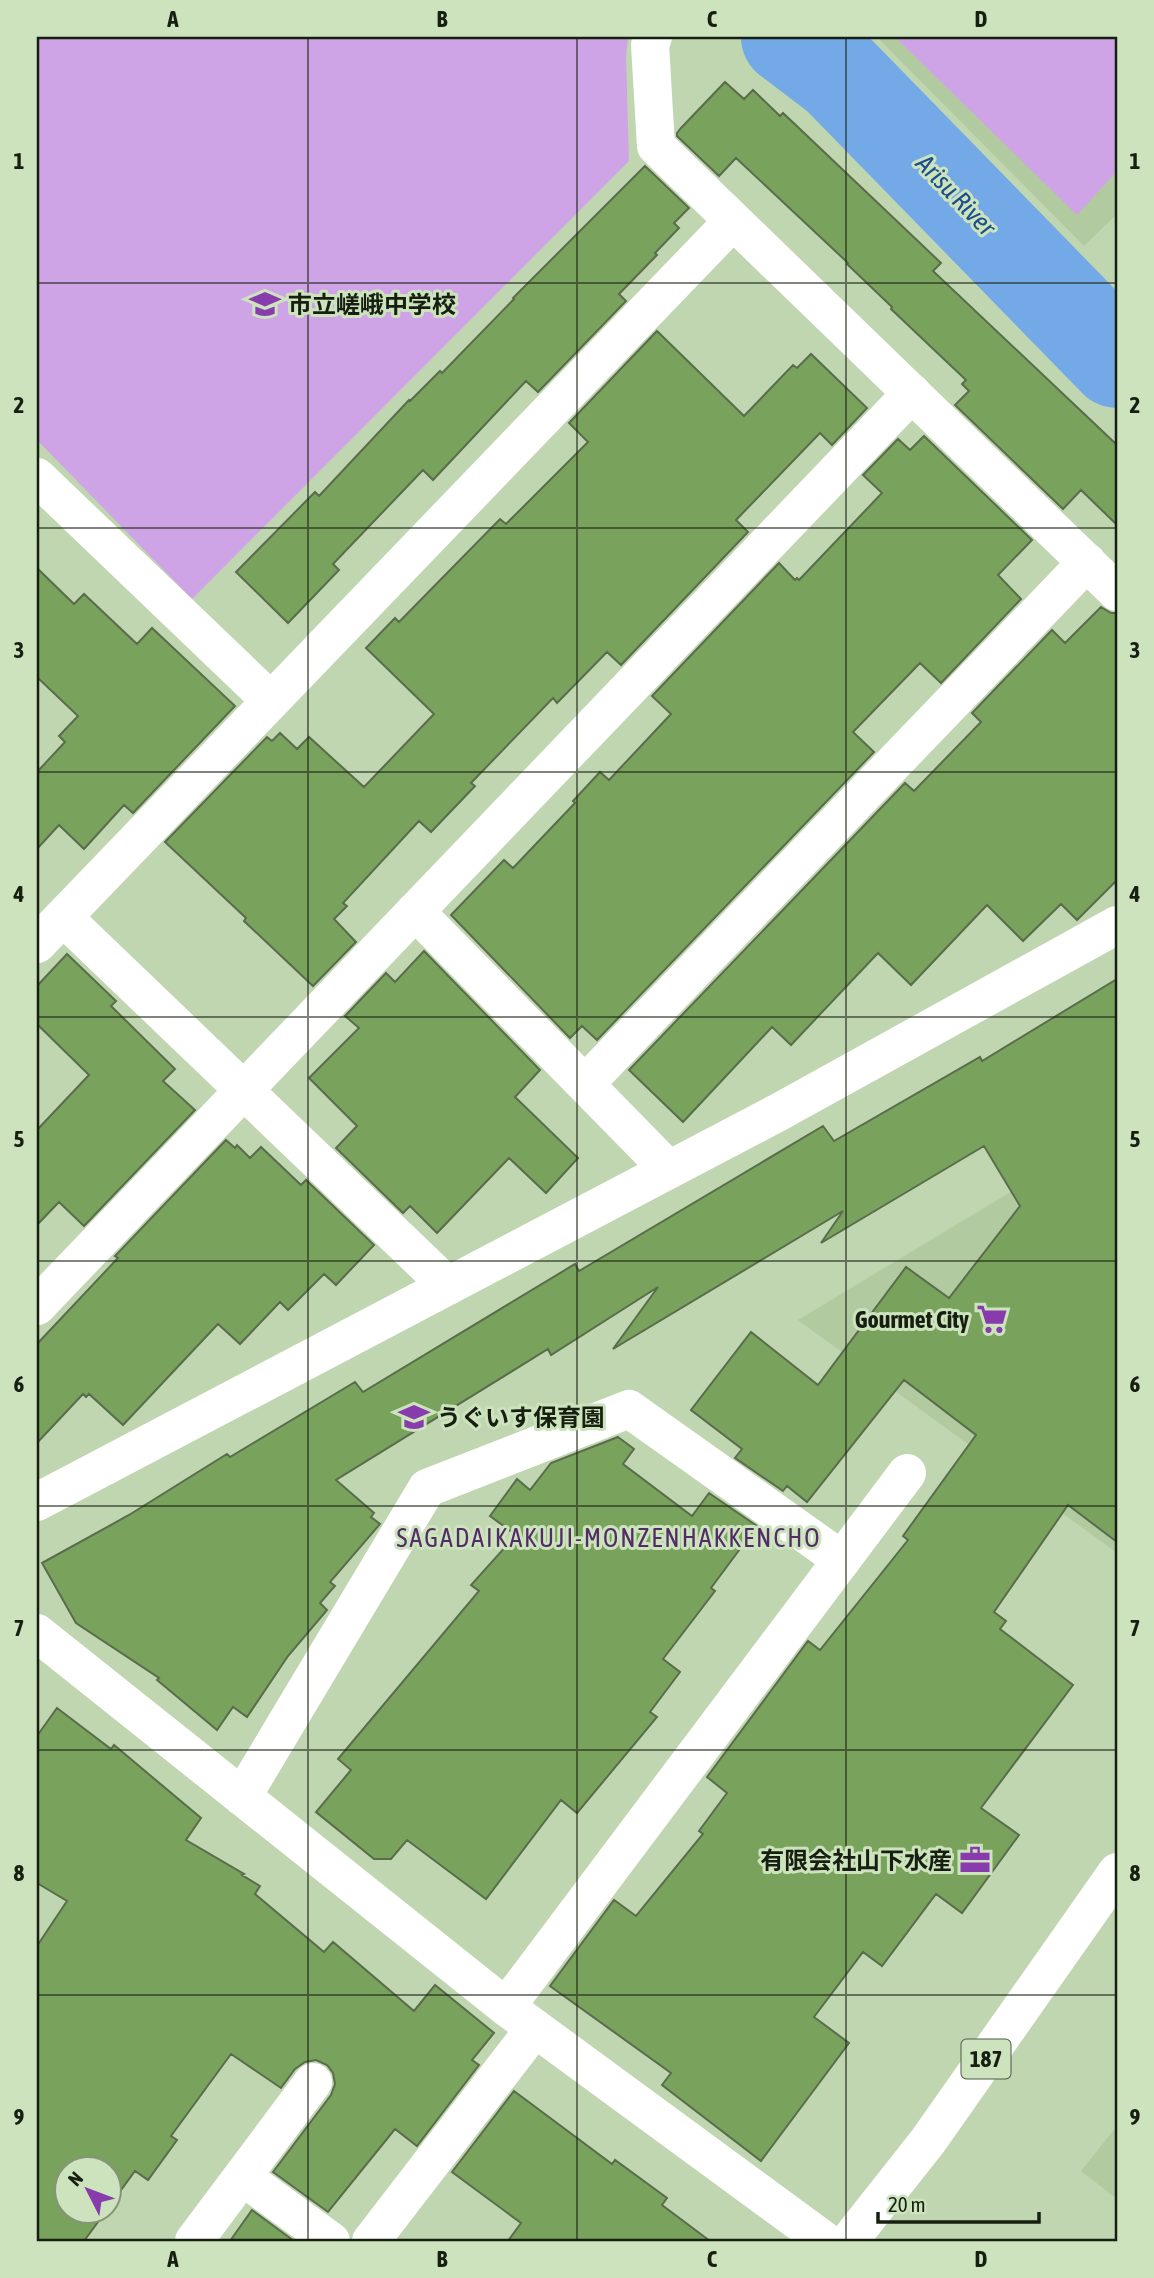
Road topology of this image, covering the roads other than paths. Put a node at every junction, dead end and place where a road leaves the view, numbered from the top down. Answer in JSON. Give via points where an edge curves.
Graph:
{"nodes":[{"id":1,"x":653,"y":37,"type":"edge"},
{"id":2,"x":733,"y":220,"type":"junction"},
{"id":3,"x":912,"y":393,"type":"junction"},
{"id":4,"x":37,"y":477,"type":"edge"},
{"id":5,"x":1087,"y":562,"type":"junction"},
{"id":6,"x":1117,"y":592,"type":"edge"},
{"id":7,"x":271,"y":701,"type":"junction"},
{"id":8,"x":415,"y":911,"type":"junction"},
{"id":9,"x":63,"y":917,"type":"junction"},
{"id":10,"x":1117,"y":925,"type":"edge"},
{"id":11,"x":37,"y":944,"type":"edge"},
{"id":12,"x":585,"y":1084,"type":"junction"},
{"id":13,"x":244,"y":1090,"type":"junction"},
{"id":14,"x":669,"y":1170,"type":"junction"},
{"id":15,"x":448,"y":1286,"type":"junction"},
{"id":16,"x":37,"y":1306,"type":"edge"},
{"id":17,"x":907,"y":1473,"type":"dead end"},
{"id":18,"x":37,"y":1502,"type":"edge"},
{"id":19,"x":842,"y":1560,"type":"junction"},
{"id":20,"x":37,"y":1633,"type":"edge"},
{"id":21,"x":242,"y":1797,"type":"junction"},
{"id":22,"x":1117,"y":1872,"type":"edge"},
{"id":23,"x":521,"y":2017,"type":"junction"},
{"id":24,"x":313,"y":2082,"type":"dead end"},
{"id":25,"x":243,"y":2177,"type":"junction"},
{"id":26,"x":194,"y":2241,"type":"edge"},
{"id":27,"x":331,"y":2241,"type":"edge"},
{"id":28,"x":371,"y":2241,"type":"edge"},
{"id":29,"x":825,"y":2241,"type":"edge"},
{"id":30,"x":849,"y":2241,"type":"edge"}],
"edges":[{"from":1,"to":2,"type":"street","via":[[656,146]]},
{"from":2,"to":3,"type":"street"},
{"from":2,"to":7,"type":"street"},
{"from":3,"to":5,"type":"street"},
{"from":3,"to":8,"type":"street"},
{"from":4,"to":7,"type":"street"},
{"from":5,"to":6,"type":"street"},
{"from":5,"to":12,"type":"street"},
{"from":7,"to":9,"type":"street"},
{"from":8,"to":12,"type":"street"},
{"from":8,"to":13,"type":"street"},
{"from":9,"to":11,"type":"street"},
{"from":9,"to":13,"type":"street"},
{"from":10,"to":14,"type":"street"},
{"from":12,"to":14,"type":"street"},
{"from":13,"to":15,"type":"street"},
{"from":13,"to":16,"type":"street"},
{"from":14,"to":15,"type":"street"},
{"from":15,"to":18,"type":"street"},
{"from":17,"to":19,"type":"street"},
{"from":19,"to":21,"type":"street","via":[[629,1409],[427,1488]]},
{"from":19,"to":23,"type":"street"},
{"from":20,"to":21,"type":"street"},
{"from":21,"to":23,"type":"street"},
{"from":22,"to":30,"type":"street","number":"187","via":[[928,2141]]},
{"from":23,"to":28,"type":"street"},
{"from":23,"to":29,"type":"street"},
{"from":24,"to":25,"type":"street"},
{"from":25,"to":26,"type":"street"},
{"from":25,"to":27,"type":"street"}]}
